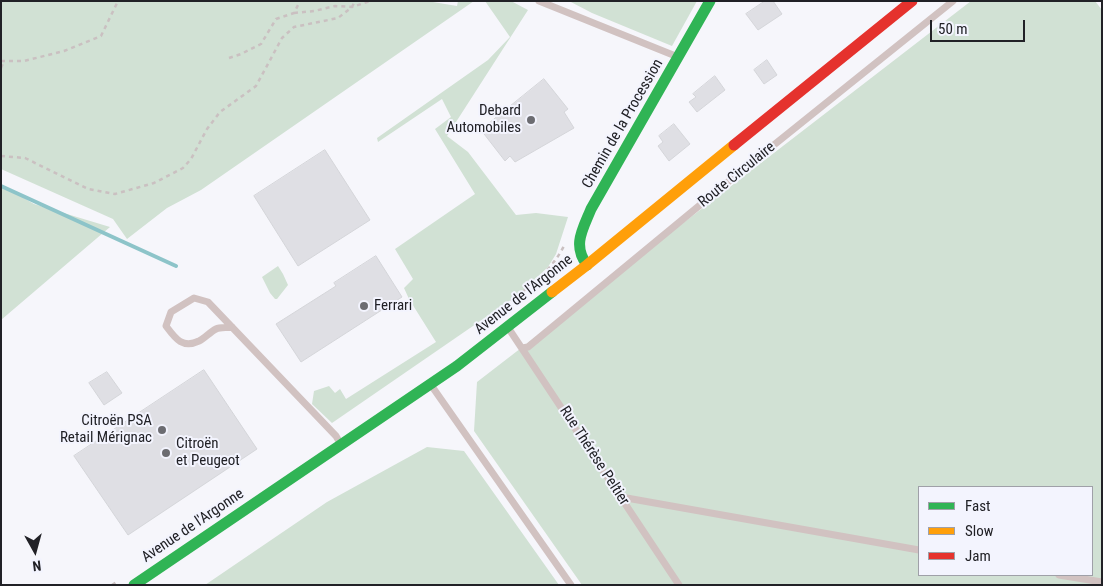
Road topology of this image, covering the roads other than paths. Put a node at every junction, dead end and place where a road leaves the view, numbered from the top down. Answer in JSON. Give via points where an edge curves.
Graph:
{"nodes":[{"id":1,"x":539,"y":1,"type":"edge"},
{"id":2,"x":710,"y":1,"type":"edge"},
{"id":3,"x":912,"y":1,"type":"edge"},
{"id":4,"x":953,"y":1,"type":"edge"},
{"id":5,"x":678,"y":57,"type":"junction"},
{"id":6,"x":587,"y":265,"type":"junction"},
{"id":7,"x":232,"y":327,"type":"junction"},
{"id":8,"x":508,"y":328,"type":"junction"},
{"id":9,"x":522,"y":348,"type":"junction"},
{"id":10,"x":431,"y":385,"type":"junction"},
{"id":11,"x":342,"y":445,"type":"junction"},
{"id":12,"x":621,"y":496,"type":"junction"},
{"id":13,"x":918,"y":550,"type":"edge"},
{"id":14,"x":1065,"y":576,"type":"edge"},
{"id":15,"x":1102,"y":582,"type":"edge"},
{"id":16,"x":134,"y":585,"type":"edge"},
{"id":17,"x":571,"y":585,"type":"edge"},
{"id":18,"x":679,"y":585,"type":"edge"}],
"edges":[{"from":1,"to":5,"type":"lane"},
{"from":2,"to":5,"type":"main road","name":"Chemin de la Procession"},
{"from":3,"to":6,"type":"main road","name":"Avenue de l'Argonne"},
{"from":4,"to":9,"type":"lane","name":"Route Circulaire","via":[[528,347]]},
{"from":5,"to":6,"type":"main road","name":"Chemin de la Procession","via":[[592,209],[579,248]]},
{"from":6,"to":8,"type":"main road","name":"Avenue de l'Argonne"},
{"from":7,"to":7,"type":"lane","via":[[208,302],[194,298],[171,312],[166,326],[180,342],[189,344],[217,328]]},
{"from":7,"to":11,"type":"lane"},
{"from":8,"to":9,"type":"lane","name":"Rue Thérèse Peltier"},
{"from":8,"to":10,"type":"main road","name":"Avenue de l'Argonne"},
{"from":9,"to":12,"type":"lane","name":"Rue Thérèse Peltier"},
{"from":10,"to":11,"type":"main road","name":"Avenue de l'Argonne"},
{"from":10,"to":17,"type":"lane"},
{"from":11,"to":16,"type":"main road","name":"Avenue de l'Argonne"},
{"from":12,"to":13,"type":"lane"},
{"from":12,"to":18,"type":"lane","name":"Rue Thérèse Peltier"},
{"from":14,"to":15,"type":"lane"}]}
